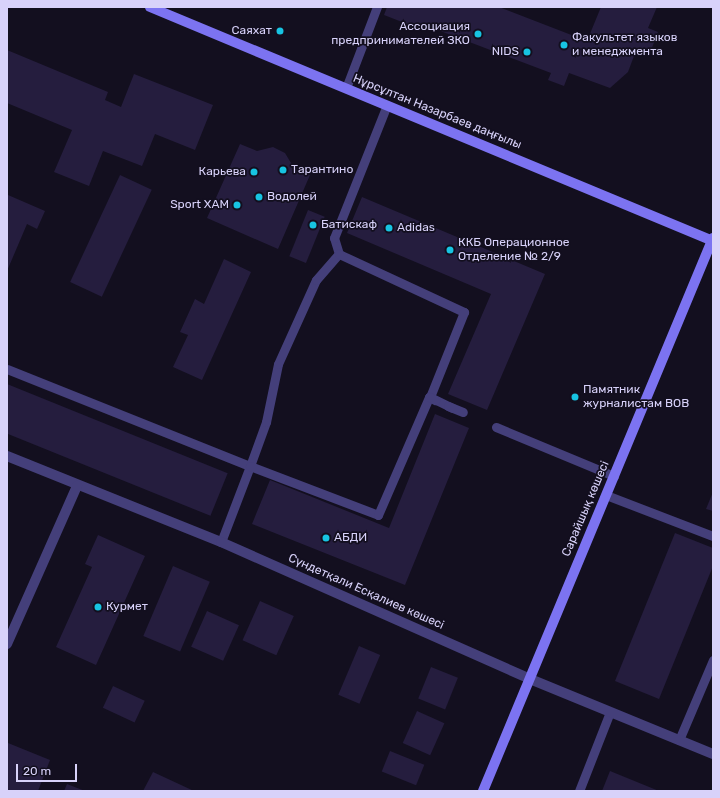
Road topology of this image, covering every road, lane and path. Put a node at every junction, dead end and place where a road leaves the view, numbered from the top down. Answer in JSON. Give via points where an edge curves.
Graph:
{"nodes":[{"id":1,"x":150,"y":7,"type":"edge"},
{"id":2,"x":377,"y":7,"type":"edge"},
{"id":3,"x":346,"y":88,"type":"junction"},
{"id":4,"x":387,"y":105,"type":"junction"},
{"id":5,"x":713,"y":240,"type":"edge"},
{"id":6,"x":339,"y":254,"type":"junction"},
{"id":7,"x":7,"y":370,"type":"edge"},
{"id":8,"x":453,"y":408,"type":"junction"},
{"id":9,"x":464,"y":412,"type":"dead end"},
{"id":10,"x":496,"y":427,"type":"dead end"},
{"id":11,"x":7,"y":456,"type":"edge"},
{"id":12,"x":250,"y":466,"type":"junction"},
{"id":13,"x":614,"y":476,"type":"junction"},
{"id":14,"x":77,"y":486,"type":"junction"},
{"id":15,"x":606,"y":495,"type":"junction"},
{"id":16,"x":713,"y":536,"type":"edge"},
{"id":17,"x":221,"y":542,"type":"junction"},
{"id":18,"x":7,"y":644,"type":"edge"},
{"id":19,"x":713,"y":660,"type":"edge"},
{"id":20,"x":530,"y":679,"type":"junction"},
{"id":21,"x":610,"y":712,"type":"junction"},
{"id":22,"x":679,"y":740,"type":"junction"},
{"id":23,"x":713,"y":754,"type":"edge"},
{"id":24,"x":483,"y":791,"type":"edge"},
{"id":25,"x":579,"y":791,"type":"edge"}],
"edges":[{"from":1,"to":3,"type":"main road","name":"Нұрсұлтан Назарбаев даңғылы"},
{"from":2,"to":3,"type":"lane"},
{"from":3,"to":4,"type":"main road","name":"Нұрсұлтан Назарбаев даңғылы"},
{"from":4,"to":5,"type":"main road","name":"Нұрсұлтан Назарбаев даңғылы"},
{"from":4,"to":6,"type":"lane","via":[[334,238]]},
{"from":5,"to":13,"type":"main road","name":"Сарайшық көшесі"},
{"from":6,"to":8,"type":"lane","via":[[464,312],[430,397]]},
{"from":6,"to":12,"type":"lane","via":[[316,280],[278,364],[266,422]]},
{"from":7,"to":12,"type":"lane"},
{"from":8,"to":9,"type":"lane"},
{"from":8,"to":12,"type":"lane","via":[[429,397],[378,515]]},
{"from":10,"to":13,"type":"lane"},
{"from":11,"to":14,"type":"street","name":"Сүндетқали Есқалиев көшесі"},
{"from":12,"to":17,"type":"lane"},
{"from":13,"to":15,"type":"main road","name":"Сарайшық көшесі"},
{"from":14,"to":17,"type":"street","name":"Сүндетқали Есқалиев көшесі"},
{"from":14,"to":18,"type":"street"},
{"from":15,"to":16,"type":"lane"},
{"from":15,"to":20,"type":"main road","name":"Сарайшық көшесі"},
{"from":17,"to":20,"type":"street","name":"Сүндетқали Есқалиев көшесі"},
{"from":19,"to":22,"type":"lane"},
{"from":20,"to":21,"type":"street","name":"Сүндетқали Есқалиев көшесі"},
{"from":20,"to":24,"type":"main road","name":"Сарайшық көшесі"},
{"from":21,"to":22,"type":"street","name":"Сүндетқали Есқалиев көшесі"},
{"from":21,"to":25,"type":"lane"},
{"from":22,"to":23,"type":"street","name":"Сүндетқали Есқалиев көшесі"}]}
